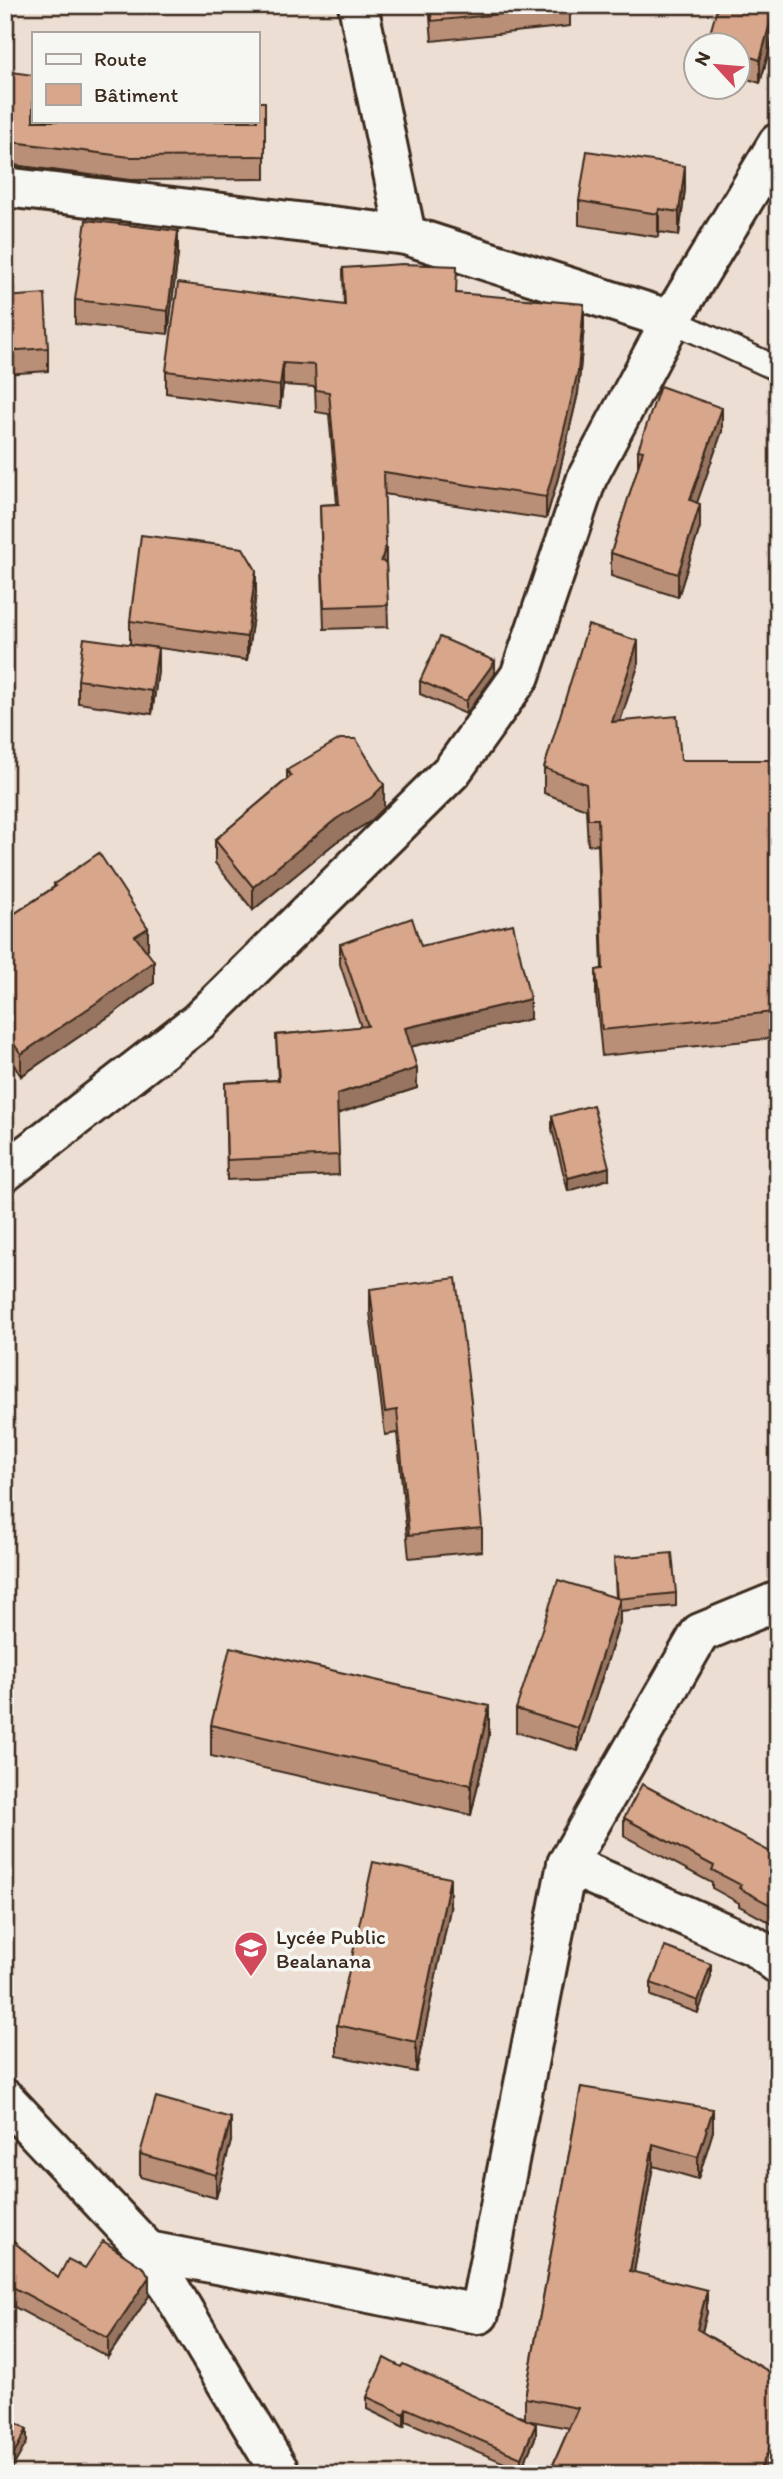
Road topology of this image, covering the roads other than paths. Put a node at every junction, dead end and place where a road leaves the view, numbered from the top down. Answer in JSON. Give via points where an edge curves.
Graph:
{"nodes":[{"id":1,"x":358,"y":5,"type":"edge"},
{"id":2,"x":778,"y":143,"type":"edge"},
{"id":3,"x":5,"y":187,"type":"edge"},
{"id":4,"x":406,"y":235,"type":"junction"},
{"id":5,"x":670,"y":320,"type":"junction"},
{"id":6,"x":778,"y":369,"type":"edge"},
{"id":7,"x":5,"y":1172,"type":"edge"},
{"id":8,"x":778,"y":1601,"type":"edge"},
{"id":9,"x":567,"y":1864,"type":"junction"},
{"id":10,"x":778,"y":1964,"type":"edge"},
{"id":11,"x":5,"y":2099,"type":"edge"},
{"id":12,"x":148,"y":2251,"type":"junction"},
{"id":13,"x":281,"y":2474,"type":"edge"}],
"edges":[{"from":1,"to":4,"type":"street"},
{"from":2,"to":5,"type":"street"},
{"from":3,"to":4,"type":"street"},
{"from":4,"to":5,"type":"street"},
{"from":5,"to":6,"type":"lane"},
{"from":5,"to":7,"type":"street","via":[[587,478],[520,676],[452,771],[199,1021]]},
{"from":8,"to":9,"type":"street","via":[[700,1633]]},
{"from":9,"to":10,"type":"street","via":[[754,1946]]},
{"from":9,"to":12,"type":"street","via":[[479,2314]]},
{"from":11,"to":12,"type":"street"},
{"from":12,"to":13,"type":"street"}]}
